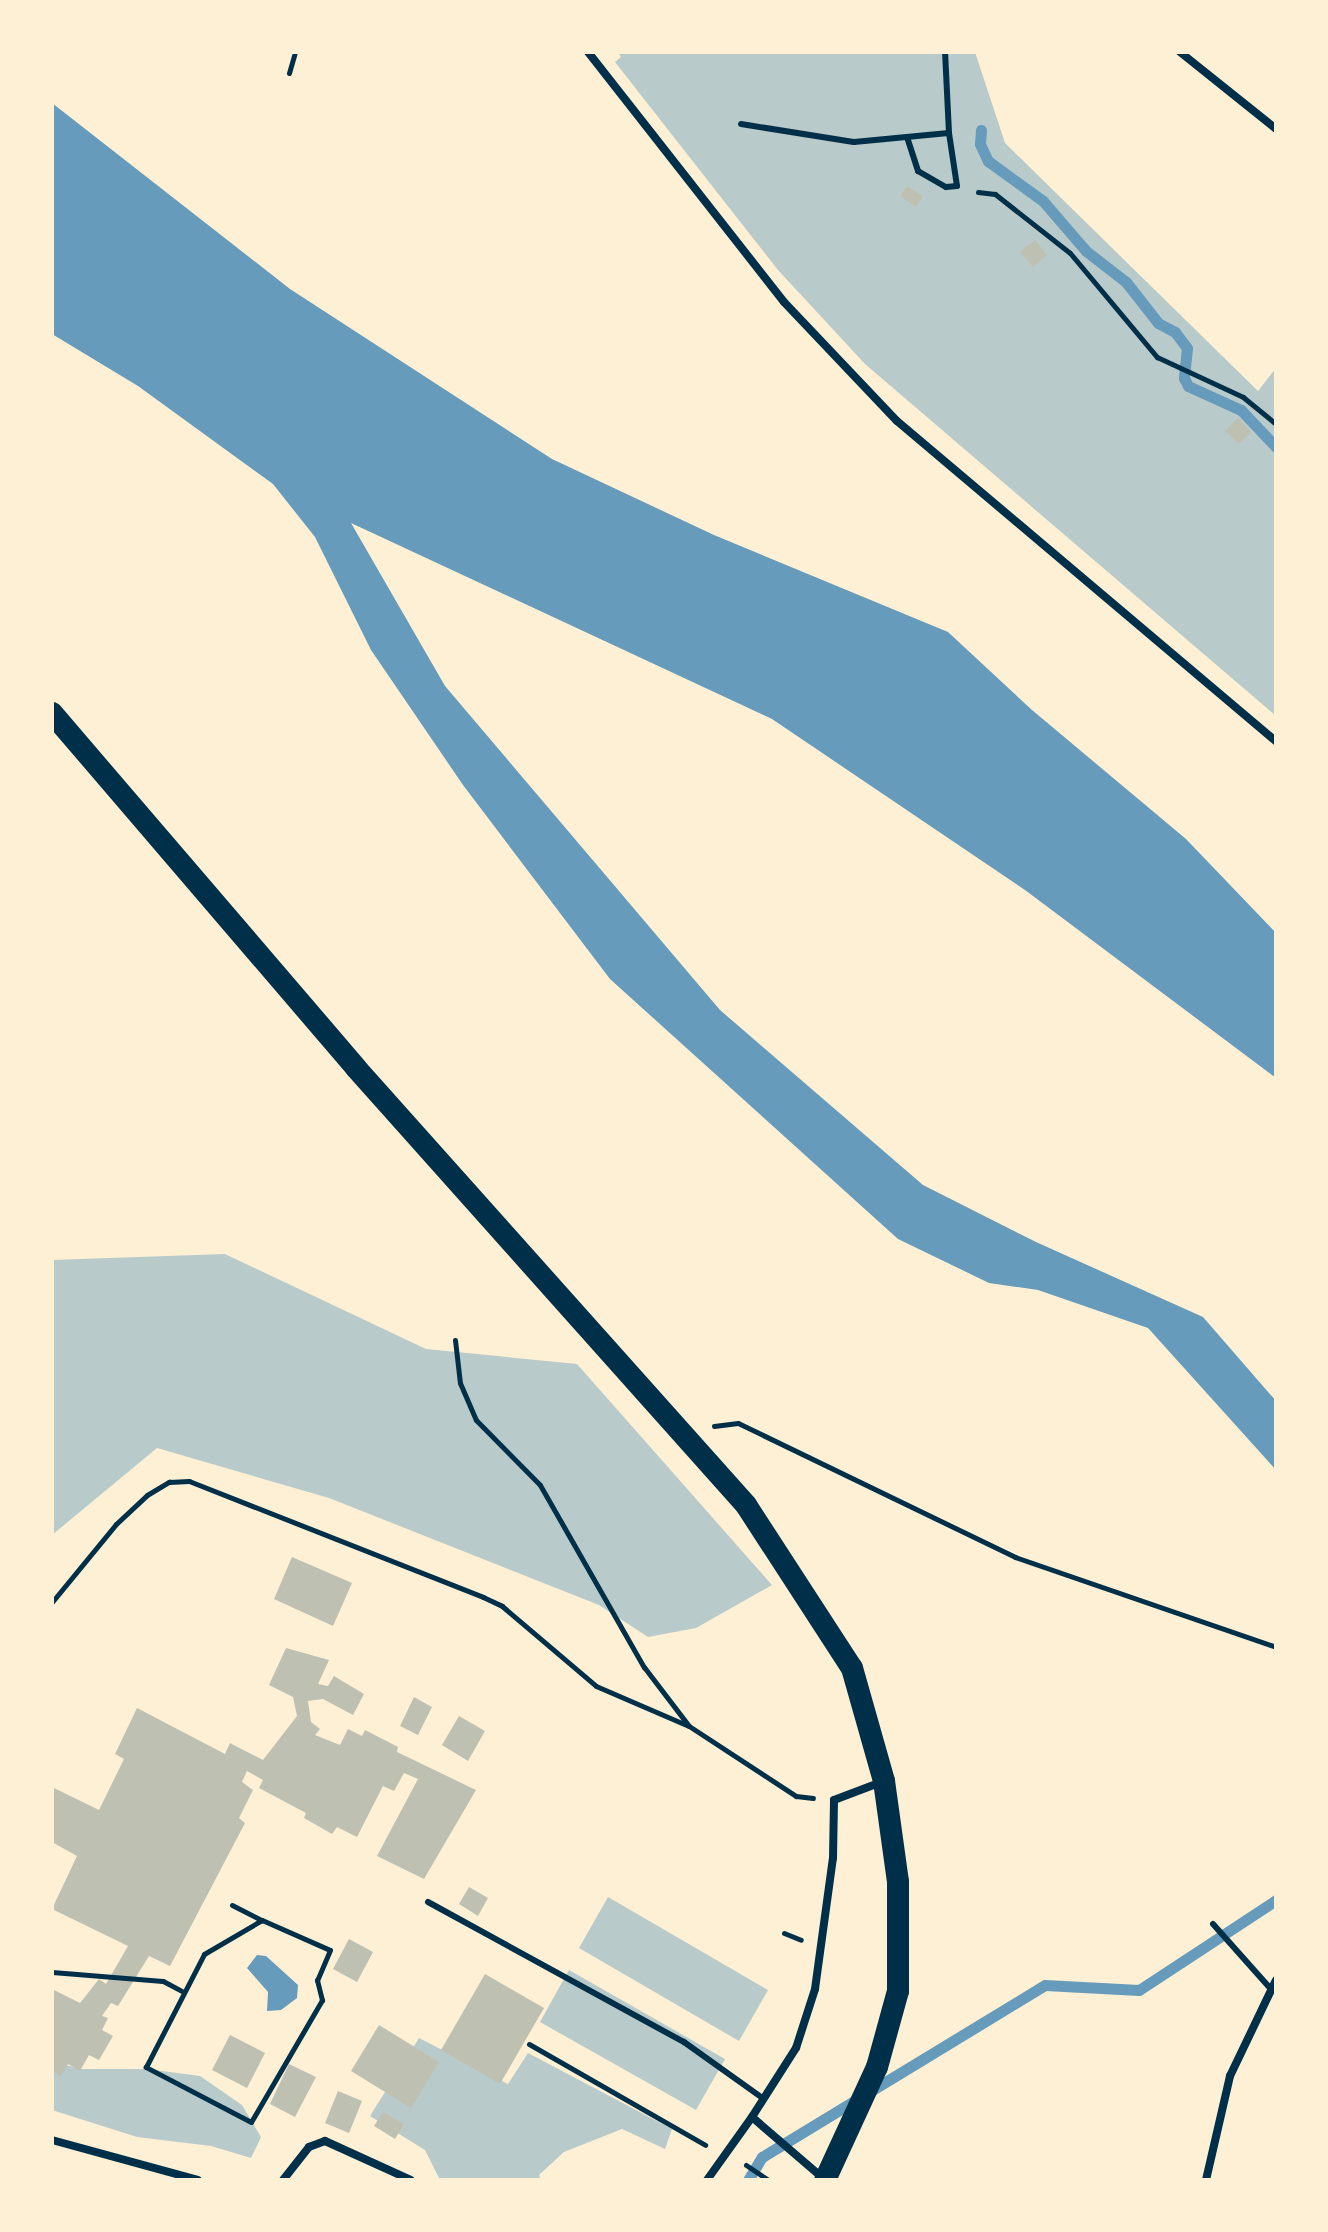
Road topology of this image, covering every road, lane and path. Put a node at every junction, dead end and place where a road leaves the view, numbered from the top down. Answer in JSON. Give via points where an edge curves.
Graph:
{"nodes":[{"id":1,"x":295,"y":52,"type":"edge"},
{"id":2,"x":588,"y":52,"type":"edge"},
{"id":3,"x":945,"y":52,"type":"edge"},
{"id":4,"x":1180,"y":52,"type":"edge"},
{"id":5,"x":289,"y":73,"type":"dead end"},
{"id":6,"x":741,"y":124,"type":"dead end"},
{"id":7,"x":1276,"y":129,"type":"edge"},
{"id":8,"x":949,"y":133,"type":"junction"},
{"id":9,"x":907,"y":137,"type":"junction"},
{"id":10,"x":957,"y":186,"type":"junction"},
{"id":11,"x":1276,"y":424,"type":"edge"},
{"id":12,"x":52,"y":713,"type":"edge"},
{"id":13,"x":1276,"y":741,"type":"edge"},
{"id":14,"x":455,"y":1340,"type":"dead end"},
{"id":15,"x":689,"y":1442,"type":"junction"},
{"id":16,"x":52,"y":1602,"type":"edge"},
{"id":17,"x":1276,"y":1647,"type":"edge"},
{"id":18,"x":689,"y":1726,"type":"junction"},
{"id":19,"x":884,"y":1781,"type":"junction"},
{"id":20,"x":834,"y":1800,"type":"junction"},
{"id":21,"x":428,"y":1902,"type":"dead end"},
{"id":22,"x":232,"y":1905,"type":"dead end"},
{"id":23,"x":262,"y":1920,"type":"junction"},
{"id":24,"x":1213,"y":1924,"type":"dead end"},
{"id":25,"x":52,"y":1972,"type":"edge"},
{"id":26,"x":1273,"y":1984,"type":"edge"},
{"id":27,"x":182,"y":1991,"type":"junction"},
{"id":28,"x":529,"y":2044,"type":"dead end"},
{"id":29,"x":764,"y":2099,"type":"junction"},
{"id":30,"x":752,"y":2117,"type":"junction"},
{"id":31,"x":683,"y":2133,"type":"dead end"},
{"id":32,"x":52,"y":2140,"type":"edge"},
{"id":33,"x":734,"y":2158,"type":"dead end"},
{"id":34,"x":198,"y":2180,"type":"edge"},
{"id":35,"x":283,"y":2180,"type":"edge"},
{"id":36,"x":411,"y":2180,"type":"edge"},
{"id":37,"x":707,"y":2180,"type":"edge"},
{"id":38,"x":768,"y":2180,"type":"edge"},
{"id":39,"x":825,"y":2180,"type":"edge"},
{"id":40,"x":1206,"y":2180,"type":"edge"}],
"edges":[{"from":1,"to":5,"type":"path"},
{"from":2,"to":13,"type":"street","via":[[784,302],[897,421]]},
{"from":3,"to":8,"type":"lane"},
{"from":4,"to":7,"type":"street"},
{"from":6,"to":9,"type":"lane","via":[[854,142]]},
{"from":8,"to":9,"type":"lane"},
{"from":8,"to":10,"type":"lane"},
{"from":9,"to":10,"type":"lane","via":[[918,171],[946,187]]},
{"from":10,"to":11,"type":"path","via":[[962,194],[995,194],[1070,253],[1157,357],[1243,397]]},
{"from":12,"to":15,"type":"highway","via":[[356,1068]]},
{"from":14,"to":18,"type":"path","via":[[460,1383],[476,1420],[540,1485],[644,1667]]},
{"from":15,"to":17,"type":"path","via":[[719,1422],[738,1423],[1015,1557]]},
{"from":15,"to":19,"type":"highway","via":[[746,1505],[852,1668]]},
{"from":16,"to":18,"type":"path","via":[[147,1495],[169,1482],[189,1481],[502,1606],[596,1686]]},
{"from":18,"to":20,"type":"path","via":[[796,1796]]},
{"from":19,"to":20,"type":"street"},
{"from":19,"to":39,"type":"highway","via":[[898,1882],[898,1991],[877,2067]]},
{"from":20,"to":29,"type":"street","via":[[833,1858],[815,1989],[796,2048]]},
{"from":21,"to":29,"type":"lane","via":[[684,2042]]},
{"from":22,"to":23,"type":"path"},
{"from":23,"to":27,"type":"path","via":[[204,1954]]},
{"from":23,"to":27,"type":"path","via":[[330,1950],[317,1980],[322,2000],[251,2122],[146,2067]]},
{"from":24,"to":26,"type":"lane"},
{"from":25,"to":27,"type":"path","via":[[163,1981]]},
{"from":26,"to":40,"type":"street","via":[[1230,2076]]},
{"from":28,"to":31,"type":"path"},
{"from":29,"to":30,"type":"street"},
{"from":30,"to":37,"type":"street"},
{"from":30,"to":39,"type":"street"},
{"from":32,"to":34,"type":"street"},
{"from":33,"to":38,"type":"path"},
{"from":35,"to":36,"type":"street","via":[[309,2147],[325,2141]]}]}
